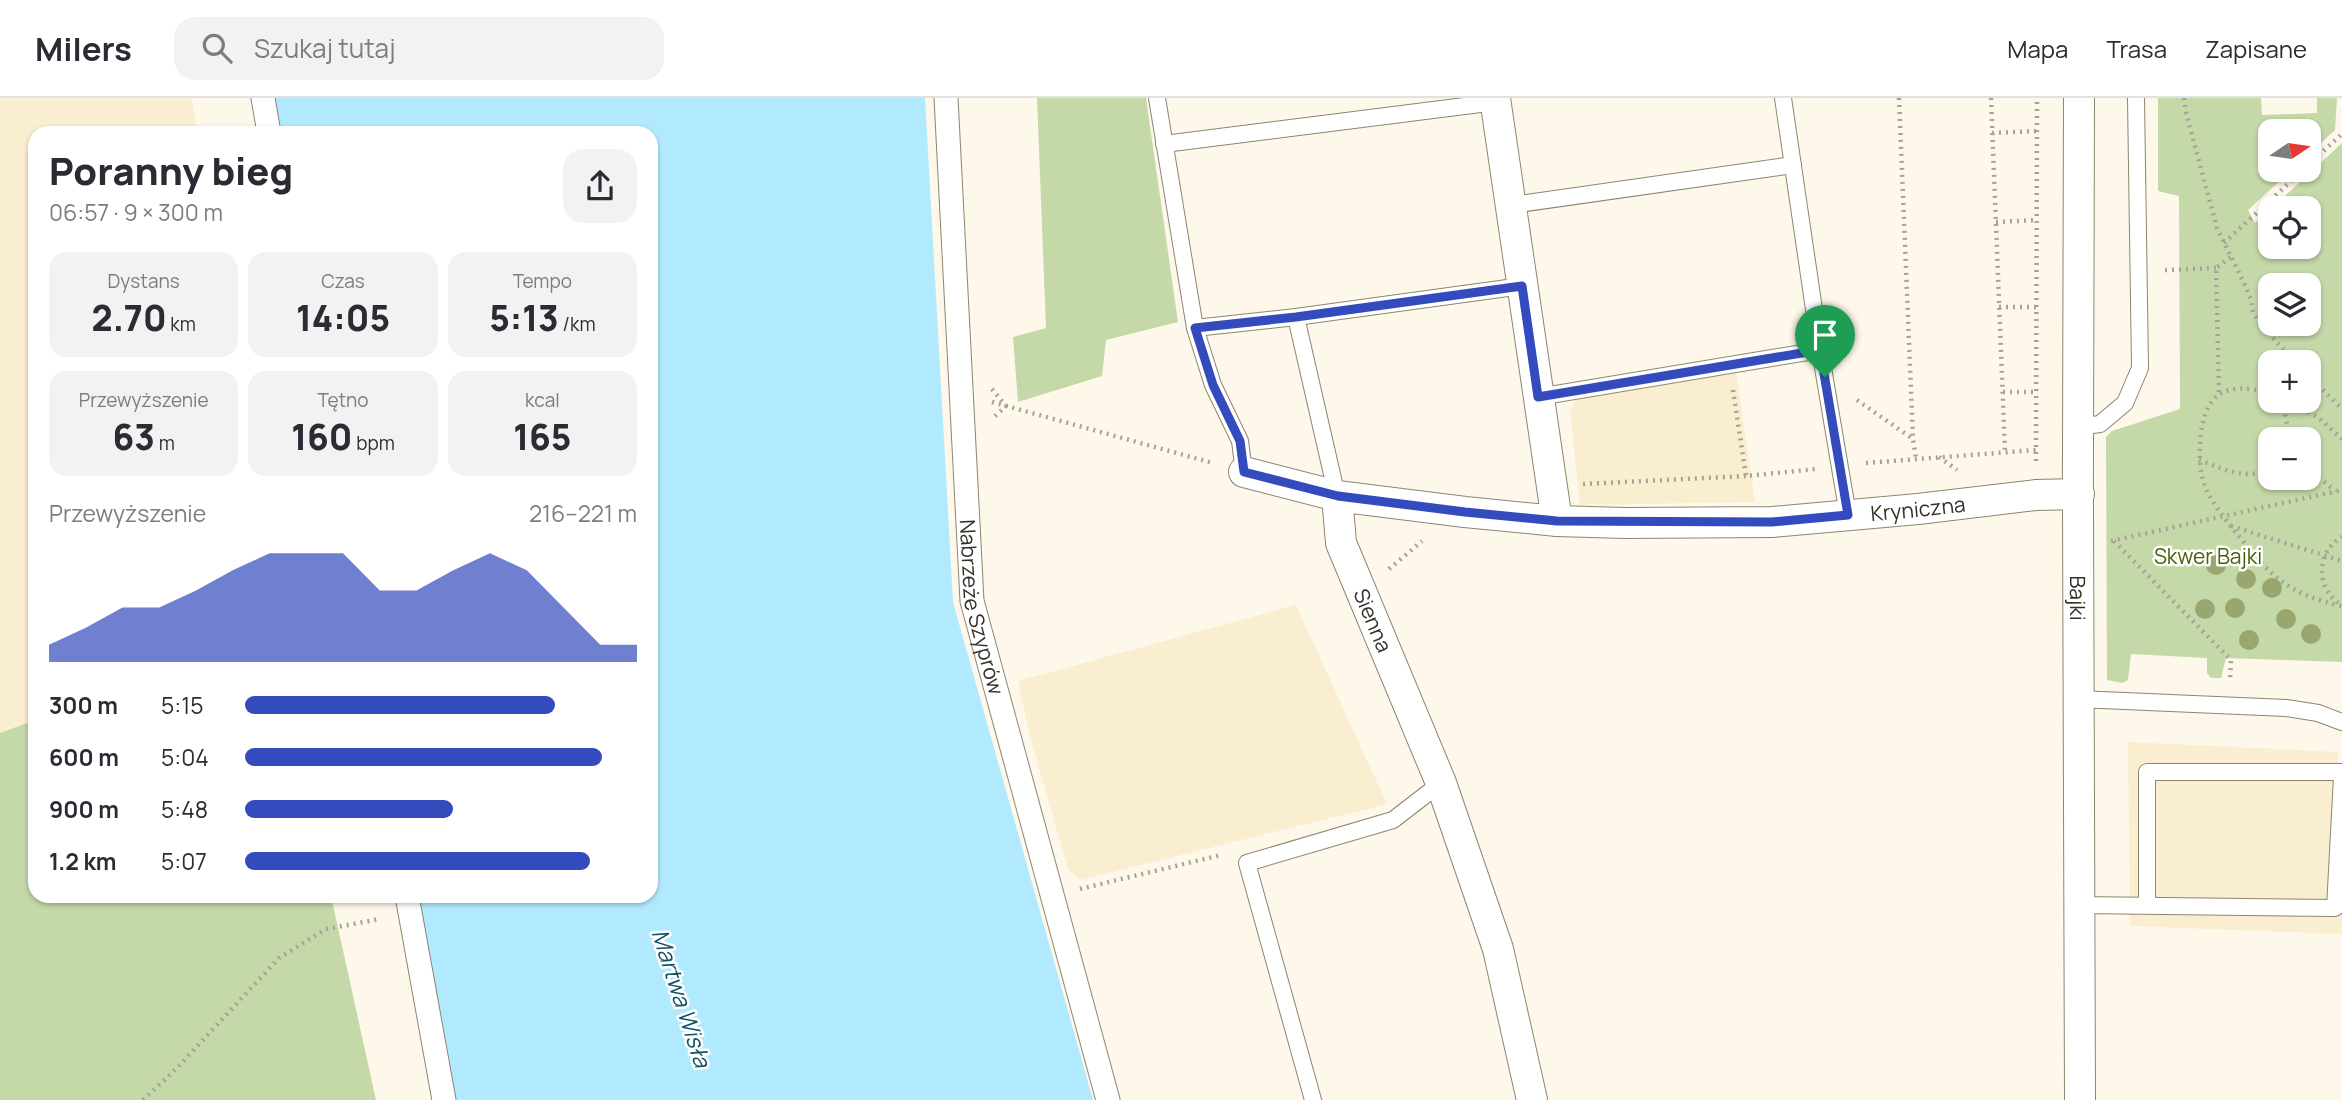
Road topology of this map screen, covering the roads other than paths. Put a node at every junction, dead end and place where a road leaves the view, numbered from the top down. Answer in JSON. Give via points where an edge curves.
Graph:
{"nodes":[{"id":1,"x":263,"y":98,"type":"edge"},
{"id":2,"x":946,"y":98,"type":"edge"},
{"id":3,"x":1157,"y":98,"type":"edge"},
{"id":4,"x":1783,"y":98,"type":"edge"},
{"id":5,"x":2079,"y":98,"type":"edge"},
{"id":6,"x":2136,"y":98,"type":"edge"},
{"id":7,"x":1496,"y":100,"type":"edge"},
{"id":8,"x":268,"y":126,"type":"edge"},
{"id":9,"x":1164,"y":144,"type":"junction"},
{"id":10,"x":1793,"y":165,"type":"junction"},
{"id":11,"x":1512,"y":205,"type":"junction"},
{"id":12,"x":1522,"y":286,"type":"junction"},
{"id":13,"x":1296,"y":317,"type":"junction"},
{"id":14,"x":1195,"y":328,"type":"junction"},
{"id":15,"x":1820,"y":350,"type":"junction"},
{"id":16,"x":1538,"y":397,"type":"junction"},
{"id":17,"x":2077,"y":428,"type":"junction"},
{"id":18,"x":1244,"y":472,"type":"joint"},
{"id":19,"x":2079,"y":494,"type":"junction"},
{"id":20,"x":1338,"y":496,"type":"junction"},
{"id":21,"x":1848,"y":515,"type":"junction"},
{"id":22,"x":1557,"y":521,"type":"junction"},
{"id":23,"x":2078,"y":699,"type":"junction"},
{"id":24,"x":2342,"y":722,"type":"edge"},
{"id":25,"x":2342,"y":775,"type":"edge"},
{"id":26,"x":1441,"y":783,"type":"junction"},
{"id":27,"x":408,"y":905,"type":"edge"},
{"id":28,"x":2079,"y":905,"type":"junction"},
{"id":29,"x":2147,"y":905,"type":"junction"},
{"id":30,"x":444,"y":1100,"type":"edge"},
{"id":31,"x":1108,"y":1100,"type":"edge"},
{"id":32,"x":1313,"y":1100,"type":"edge"},
{"id":33,"x":1532,"y":1100,"type":"edge"},
{"id":34,"x":2080,"y":1100,"type":"edge"}],
"edges":[{"from":1,"to":8,"type":"street"},
{"from":2,"to":31,"type":"street","name":"Nabrzeże Szyprów","via":[[972,601]]},
{"from":3,"to":9,"type":"lane"},
{"from":4,"to":10,"type":"lane"},
{"from":5,"to":17,"type":"street","name":"Bajki"},
{"from":6,"to":17,"type":"lane","via":[[2140,368],[2125,403],[2100,424]]},
{"from":7,"to":9,"type":"lane"},
{"from":7,"to":11,"type":"street"},
{"from":9,"to":14,"type":"lane"},
{"from":10,"to":11,"type":"lane"},
{"from":10,"to":15,"type":"lane"},
{"from":11,"to":12,"type":"street"},
{"from":12,"to":13,"type":"lane"},
{"from":12,"to":16,"type":"street"},
{"from":13,"to":14,"type":"lane"},
{"from":13,"to":20,"type":"lane"},
{"from":14,"to":18,"type":"lane","via":[[1213,385],[1240,441]]},
{"from":15,"to":16,"type":"lane"},
{"from":15,"to":21,"type":"lane"},
{"from":16,"to":22,"type":"street"},
{"from":17,"to":19,"type":"street","name":"Bajki"},
{"from":18,"to":20,"type":"street"},
{"from":19,"to":21,"type":"street","name":"Kryniczna"},
{"from":19,"to":23,"type":"street","name":"Bajki"},
{"from":20,"to":22,"type":"street","name":"Kryniczna"},
{"from":20,"to":26,"type":"street","name":"Sienna","via":[[1341,543]]},
{"from":21,"to":22,"type":"street","name":"Kryniczna","via":[[1772,522]]},
{"from":23,"to":24,"type":"lane","via":[[2286,708]]},
{"from":23,"to":28,"type":"street","name":"Bajki"},
{"from":25,"to":29,"type":"lane","via":[[2335,908]]},
{"from":25,"to":29,"type":"lane","via":[[2147,772]]},
{"from":26,"to":32,"type":"lane","via":[[1393,820],[1247,863]]},
{"from":26,"to":33,"type":"street","name":"Sienna","via":[[1499,949]]},
{"from":27,"to":30,"type":"street"},
{"from":28,"to":29,"type":"lane"},
{"from":28,"to":34,"type":"street","name":"Bajki"}]}
